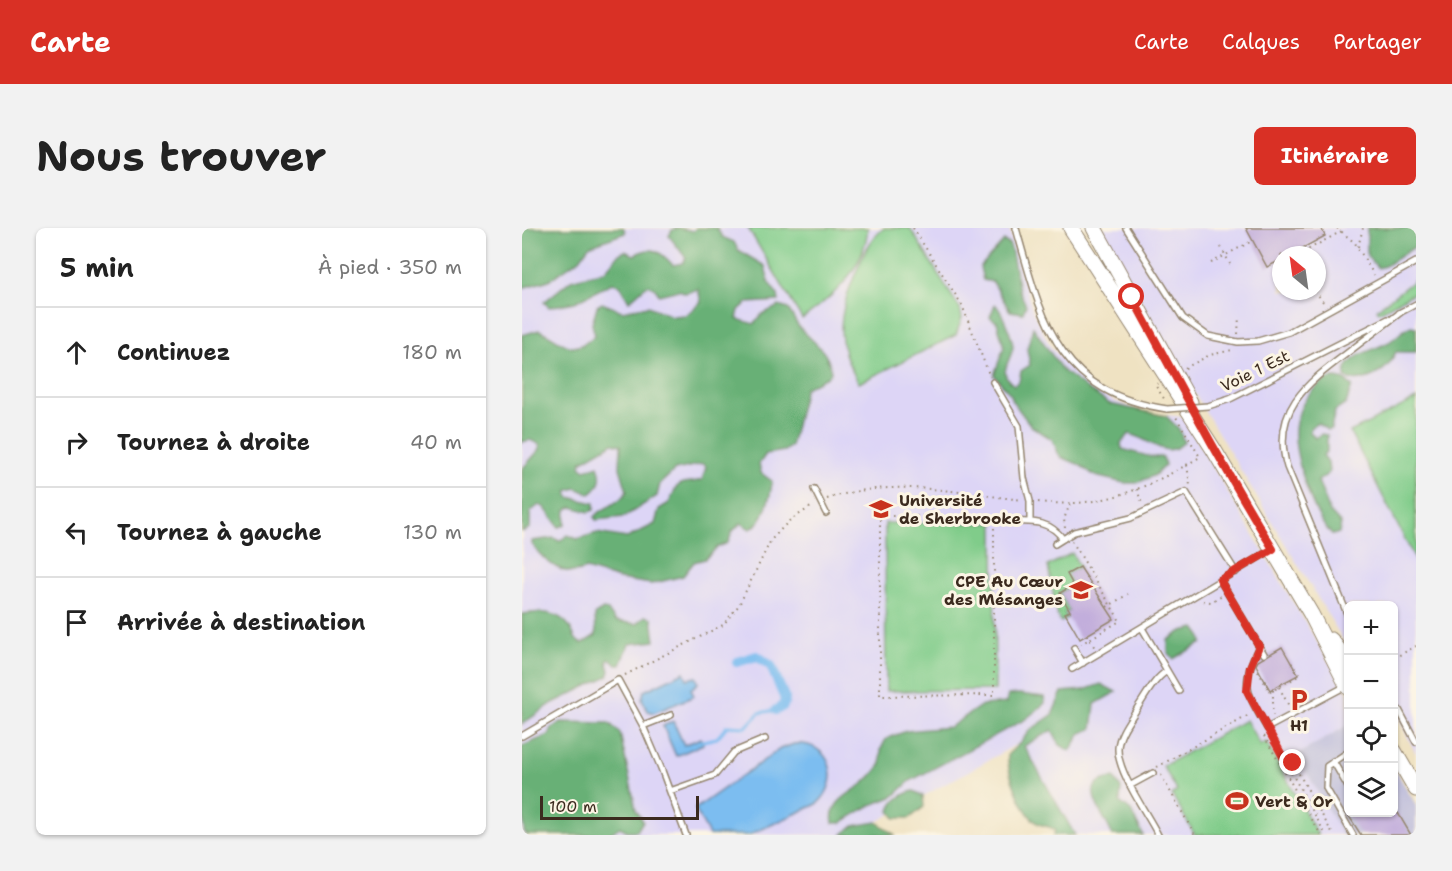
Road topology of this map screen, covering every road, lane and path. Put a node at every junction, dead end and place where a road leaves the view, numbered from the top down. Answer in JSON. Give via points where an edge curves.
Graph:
{"nodes":[{"id":1,"x":913,"y":228,"type":"edge"},
{"id":2,"x":1016,"y":228,"type":"edge"},
{"id":3,"x":1071,"y":228,"type":"edge"},
{"id":4,"x":1094,"y":228,"type":"edge"},
{"id":5,"x":1126,"y":228,"type":"edge"},
{"id":6,"x":1337,"y":228,"type":"edge"},
{"id":7,"x":1363,"y":228,"type":"edge"},
{"id":8,"x":1342,"y":231,"type":"junction"},
{"id":9,"x":1252,"y":241,"type":"dead end"},
{"id":10,"x":1221,"y":246,"type":"dead end"},
{"id":11,"x":1314,"y":246,"type":"edge"},
{"id":12,"x":1358,"y":247,"type":"junction"},
{"id":13,"x":1226,"y":255,"type":"junction"},
{"id":14,"x":1211,"y":262,"type":"dead end"},
{"id":15,"x":1416,"y":262,"type":"edge"},
{"id":16,"x":1230,"y":264,"type":"dead end"},
{"id":17,"x":1373,"y":273,"type":"dead end"},
{"id":18,"x":1416,"y":304,"type":"edge"},
{"id":19,"x":1401,"y":312,"type":"junction"},
{"id":20,"x":1239,"y":316,"type":"dead end"},
{"id":21,"x":1238,"y":336,"type":"dead end"},
{"id":22,"x":1237,"y":347,"type":"dead end"},
{"id":23,"x":1182,"y":369,"type":"dead end"},
{"id":24,"x":993,"y":382,"type":"joint"},
{"id":25,"x":1158,"y":389,"type":"dead end"},
{"id":26,"x":1168,"y":408,"type":"junction"},
{"id":27,"x":1175,"y":416,"type":"dead end"},
{"id":28,"x":1207,"y":454,"type":"junction"},
{"id":29,"x":1187,"y":465,"type":"junction"},
{"id":30,"x":814,"y":489,"type":"dead end"},
{"id":31,"x":1137,"y":489,"type":"junction"},
{"id":32,"x":1190,"y":489,"type":"dead end"},
{"id":33,"x":1024,"y":500,"type":"dead end"},
{"id":34,"x":820,"y":501,"type":"junction"},
{"id":35,"x":1036,"y":501,"type":"dead end"},
{"id":36,"x":1070,"y":504,"type":"junction"},
{"id":37,"x":1143,"y":506,"type":"dead end"},
{"id":38,"x":826,"y":513,"type":"dead end"},
{"id":39,"x":1030,"y":521,"type":"junction"},
{"id":40,"x":1015,"y":522,"type":"joint"},
{"id":41,"x":994,"y":523,"type":"junction"},
{"id":42,"x":1065,"y":528,"type":"dead end"},
{"id":43,"x":1063,"y":539,"type":"junction"},
{"id":44,"x":1072,"y":541,"type":"dead end"},
{"id":45,"x":1055,"y":544,"type":"dead end"},
{"id":46,"x":1273,"y":549,"type":"junction"},
{"id":47,"x":1085,"y":562,"type":"junction"},
{"id":48,"x":1079,"y":565,"type":"dead end"},
{"id":49,"x":1236,"y":572,"type":"junction"},
{"id":50,"x":1220,"y":580,"type":"junction"},
{"id":51,"x":1225,"y":593,"type":"dead end"},
{"id":52,"x":1128,"y":594,"type":"dead end"},
{"id":53,"x":1109,"y":606,"type":"junction"},
{"id":54,"x":1194,"y":606,"type":"dead end"},
{"id":55,"x":1344,"y":606,"type":"edge"},
{"id":56,"x":1311,"y":614,"type":"junction"},
{"id":57,"x":1142,"y":628,"type":"junction"},
{"id":58,"x":1087,"y":635,"type":"dead end"},
{"id":59,"x":1089,"y":639,"type":"junction"},
{"id":60,"x":1077,"y":646,"type":"joint"},
{"id":61,"x":1259,"y":646,"type":"junction"},
{"id":62,"x":1416,"y":646,"type":"edge"},
{"id":63,"x":1264,"y":654,"type":"dead end"},
{"id":64,"x":1398,"y":656,"type":"edge"},
{"id":65,"x":1344,"y":657,"type":"edge"},
{"id":66,"x":1290,"y":661,"type":"dead end"},
{"id":67,"x":1083,"y":663,"type":"junction"},
{"id":68,"x":1254,"y":663,"type":"dead end"},
{"id":69,"x":1072,"y":669,"type":"dead end"},
{"id":70,"x":1167,"y":671,"type":"junction"},
{"id":71,"x":1344,"y":678,"type":"edge"},
{"id":72,"x":618,"y":680,"type":"junction"},
{"id":73,"x":1279,"y":687,"type":"junction"},
{"id":74,"x":1344,"y":688,"type":"edge"},
{"id":75,"x":1273,"y":690,"type":"junction"},
{"id":76,"x":1179,"y":691,"type":"dead end"},
{"id":77,"x":1288,"y":704,"type":"dead end"},
{"id":78,"x":1398,"y":710,"type":"edge"},
{"id":79,"x":1251,"y":714,"type":"dead end"},
{"id":80,"x":671,"y":715,"type":"dead end"},
{"id":81,"x":1272,"y":716,"type":"dead end"},
{"id":82,"x":642,"y":726,"type":"junction"},
{"id":83,"x":1265,"y":731,"type":"junction"},
{"id":84,"x":522,"y":736,"type":"edge"},
{"id":85,"x":765,"y":739,"type":"dead end"},
{"id":86,"x":1416,"y":742,"type":"edge"},
{"id":87,"x":1344,"y":754,"type":"edge"},
{"id":88,"x":1398,"y":758,"type":"edge"},
{"id":89,"x":1333,"y":761,"type":"junction"},
{"id":90,"x":1288,"y":766,"type":"junction"},
{"id":91,"x":1153,"y":773,"type":"dead end"},
{"id":92,"x":1344,"y":781,"type":"edge"},
{"id":93,"x":1131,"y":785,"type":"junction"},
{"id":94,"x":1416,"y":789,"type":"edge"},
{"id":95,"x":670,"y":791,"type":"junction"},
{"id":96,"x":686,"y":835,"type":"edge"},
{"id":97,"x":1158,"y":835,"type":"edge"},
{"id":98,"x":1194,"y":835,"type":"edge"},
{"id":99,"x":1321,"y":835,"type":"edge"},
{"id":100,"x":1327,"y":835,"type":"edge"},
{"id":101,"x":1353,"y":835,"type":"edge"}],
"edges":[{"from":1,"to":24,"type":"path","via":[[963,313]]},
{"from":2,"to":26,"type":"lane","name":"Voie 1 Est","via":[[1043,317],[1067,357],[1107,390],[1137,403]]},
{"from":3,"to":28,"type":"main road"},
{"from":4,"to":28,"type":"main road","via":[[1180,381]]},
{"from":5,"to":15,"type":"lane","via":[[1186,321],[1212,338],[1238,342],[1289,332]]},
{"from":6,"to":8,"type":"path"},
{"from":7,"to":12,"type":"path"},
{"from":8,"to":11,"type":"path"},
{"from":8,"to":12,"type":"path"},
{"from":9,"to":13,"type":"path"},
{"from":10,"to":13,"type":"path"},
{"from":12,"to":17,"type":"path"},
{"from":13,"to":14,"type":"path"},
{"from":13,"to":16,"type":"path"},
{"from":18,"to":19,"type":"lane","name":"Voie 1 Est"},
{"from":19,"to":26,"type":"lane","name":"Voie 1 Est","bridge":true,"via":[[1248,390],[1208,406]]},
{"from":19,"to":55,"type":"lane","via":[[1307,384],[1293,402],[1284,428],[1287,467]]},
{"from":20,"to":21,"type":"path"},
{"from":22,"to":23,"type":"path"},
{"from":24,"to":39,"type":"lane","via":[[1020,426]]},
{"from":25,"to":26,"type":"path"},
{"from":27,"to":28,"type":"path"},
{"from":28,"to":29,"type":"path"},
{"from":28,"to":46,"type":"main road"},
{"from":29,"to":31,"type":"path"},
{"from":29,"to":32,"type":"path"},
{"from":30,"to":34,"type":"lane"},
{"from":31,"to":36,"type":"path","via":[[1111,499]]},
{"from":31,"to":37,"type":"path"},
{"from":33,"to":34,"type":"path","via":[[946,489],[903,488],[857,492]]},
{"from":34,"to":38,"type":"lane"},
{"from":34,"to":72,"type":"path","via":[[792,518],[771,540],[740,605],[723,625]]},
{"from":35,"to":36,"type":"path"},
{"from":36,"to":42,"type":"path"},
{"from":39,"to":40,"type":"lane"},
{"from":39,"to":43,"type":"lane","via":[[1045,525]]},
{"from":40,"to":41,"type":"path"},
{"from":41,"to":41,"type":"path","via":[[994,695],[880,696],[880,516],[994,516]]},
{"from":43,"to":45,"type":"lane"},
{"from":43,"to":49,"type":"lane","via":[[1076,531],[1128,519],[1186,492]]},
{"from":44,"to":47,"type":"path"},
{"from":46,"to":49,"type":"lane"},
{"from":46,"to":56,"type":"main road"},
{"from":47,"to":48,"type":"path"},
{"from":47,"to":53,"type":"path"},
{"from":49,"to":50,"type":"lane"},
{"from":50,"to":57,"type":"lane"},
{"from":50,"to":61,"type":"lane"},
{"from":51,"to":54,"type":"path"},
{"from":52,"to":53,"type":"path"},
{"from":53,"to":59,"type":"path","via":[[1120,621]]},
{"from":56,"to":65,"type":"main road"},
{"from":56,"to":71,"type":"main road"},
{"from":57,"to":67,"type":"lane"},
{"from":57,"to":70,"type":"lane"},
{"from":58,"to":59,"type":"path"},
{"from":59,"to":60,"type":"path"},
{"from":60,"to":67,"type":"lane"},
{"from":61,"to":63,"type":"lane"},
{"from":61,"to":83,"type":"lane","via":[[1246,687]]},
{"from":62,"to":64,"type":"path"},
{"from":66,"to":73,"type":"path","via":[[1300,675]]},
{"from":67,"to":69,"type":"lane"},
{"from":68,"to":75,"type":"path","via":[[1270,692]]},
{"from":70,"to":76,"type":"lane"},
{"from":70,"to":93,"type":"lane","via":[[1142,700],[1120,741],[1121,762]]},
{"from":72,"to":82,"type":"lane"},
{"from":72,"to":84,"type":"lane"},
{"from":73,"to":75,"type":"path"},
{"from":73,"to":77,"type":"path"},
{"from":74,"to":83,"type":"lane"},
{"from":75,"to":81,"type":"path"},
{"from":78,"to":86,"type":"lane"},
{"from":79,"to":98,"type":"path","via":[[1156,767]]},
{"from":80,"to":82,"type":"lane"},
{"from":82,"to":95,"type":"lane"},
{"from":83,"to":90,"type":"path"},
{"from":83,"to":99,"type":"path"},
{"from":85,"to":95,"type":"lane","via":[[734,753],[715,775]]},
{"from":87,"to":89,"type":"lane"},
{"from":88,"to":94,"type":"main road"},
{"from":89,"to":92,"type":"lane"},
{"from":89,"to":101,"type":"lane","via":[[1326,769],[1326,788]]},
{"from":90,"to":100,"type":"path"},
{"from":90,"to":100,"type":"path","via":[[1293,763],[1332,833]]},
{"from":91,"to":93,"type":"lane"},
{"from":93,"to":97,"type":"lane"},
{"from":95,"to":96,"type":"lane"}]}
